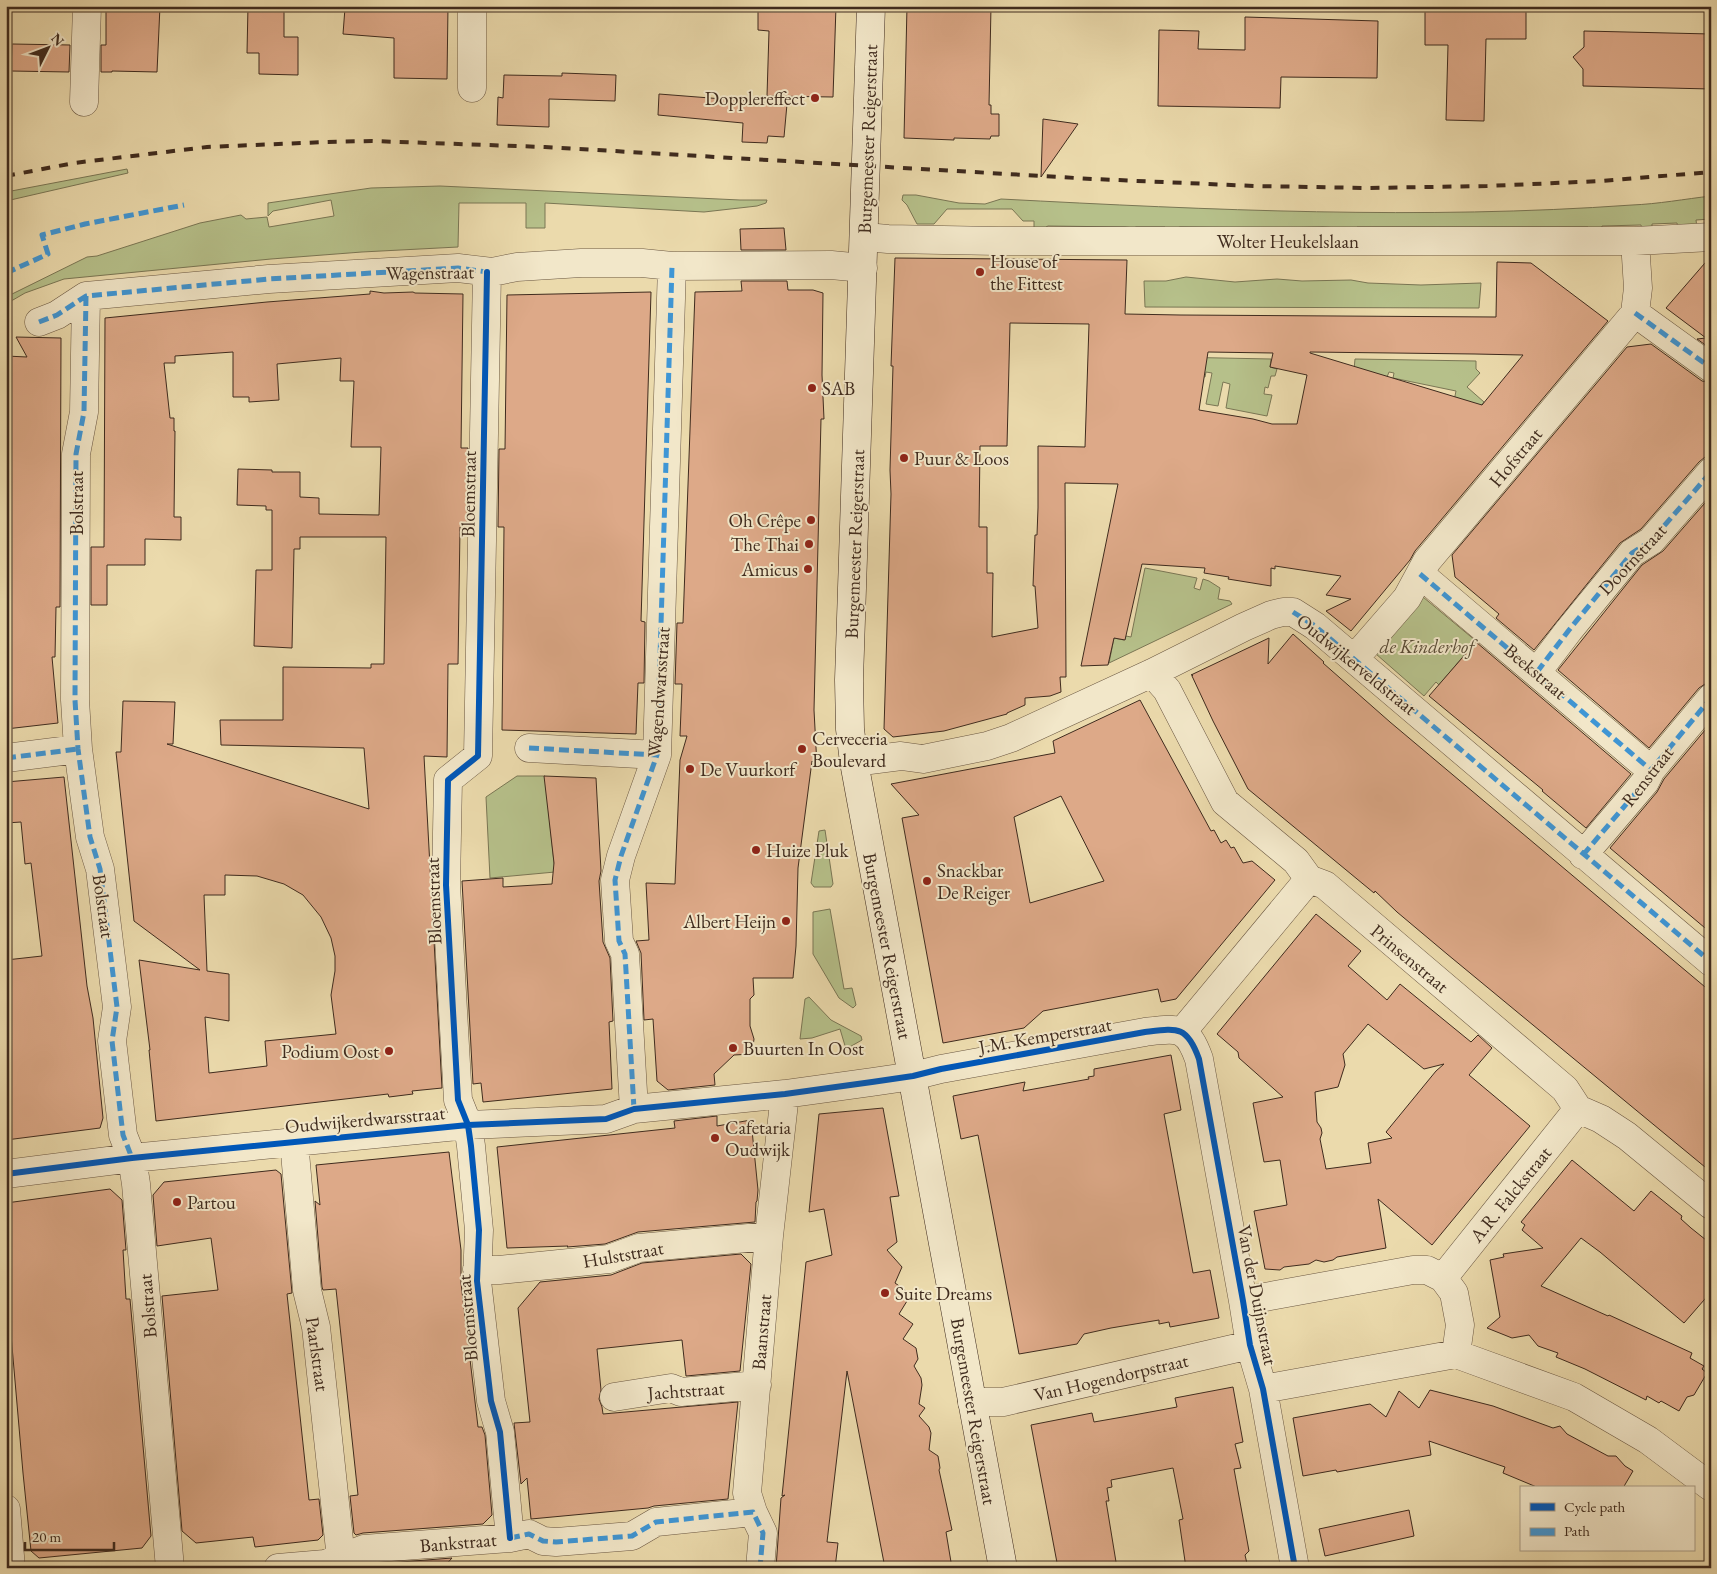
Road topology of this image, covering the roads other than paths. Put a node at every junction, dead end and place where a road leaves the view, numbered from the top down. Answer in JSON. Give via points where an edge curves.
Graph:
{"nodes":[{"id":1,"x":87,"y":6,"type":"edge"},
{"id":2,"x":472,"y":6,"type":"edge"},
{"id":3,"x":871,"y":6,"type":"edge"},
{"id":4,"x":472,"y":88,"type":"dead end"},
{"id":5,"x":84,"y":102,"type":"dead end"},
{"id":6,"x":865,"y":236,"type":"junction"},
{"id":7,"x":1711,"y":236,"type":"edge"},
{"id":8,"x":1635,"y":241,"type":"junction"},
{"id":9,"x":672,"y":266,"type":"junction"},
{"id":10,"x":863,"y":268,"type":"junction"},
{"id":11,"x":487,"y":272,"type":"junction"},
{"id":12,"x":86,"y":296,"type":"junction"},
{"id":13,"x":1635,"y":313,"type":"junction"},
{"id":14,"x":39,"y":322,"type":"dead end"},
{"id":15,"x":1711,"y":368,"type":"edge"},
{"id":16,"x":1711,"y":472,"type":"edge"},
{"id":17,"x":1420,"y":574,"type":"junction"},
{"id":18,"x":1354,"y":659,"type":"junction"},
{"id":19,"x":1537,"y":672,"type":"junction"},
{"id":20,"x":1152,"y":673,"type":"junction"},
{"id":21,"x":1711,"y":698,"type":"edge"},
{"id":22,"x":529,"y":748,"type":"dead end"},
{"id":23,"x":78,"y":749,"type":"junction"},
{"id":24,"x":657,"y":755,"type":"junction"},
{"id":25,"x":6,"y":758,"type":"edge"},
{"id":26,"x":854,"y":762,"type":"junction"},
{"id":27,"x":1651,"y":770,"type":"junction"},
{"id":28,"x":1584,"y":855,"type":"junction"},
{"id":29,"x":1309,"y":880,"type":"junction"},
{"id":30,"x":1711,"y":962,"type":"edge"},
{"id":31,"x":1182,"y":1032,"type":"junction"},
{"id":32,"x":913,"y":1076,"type":"junction"},
{"id":33,"x":785,"y":1094,"type":"junction"},
{"id":34,"x":1578,"y":1109,"type":"junction"},
{"id":35,"x":634,"y":1110,"type":"junction"},
{"id":36,"x":468,"y":1125,"type":"junction"},
{"id":37,"x":294,"y":1141,"type":"junction"},
{"id":38,"x":132,"y":1158,"type":"junction"},
{"id":39,"x":6,"y":1174,"type":"edge"},
{"id":40,"x":1711,"y":1205,"type":"edge"},
{"id":41,"x":769,"y":1236,"type":"junction"},
{"id":42,"x":477,"y":1269,"type":"junction"},
{"id":43,"x":1443,"y":1278,"type":"junction"},
{"id":44,"x":1244,"y":1301,"type":"junction"},
{"id":45,"x":1250,"y":1344,"type":"junction"},
{"id":46,"x":1456,"y":1354,"type":"junction"},
{"id":47,"x":757,"y":1385,"type":"junction"},
{"id":48,"x":1263,"y":1389,"type":"junction"},
{"id":49,"x":614,"y":1397,"type":"dead end"},
{"id":50,"x":972,"y":1402,"type":"junction"},
{"id":51,"x":1711,"y":1487,"type":"edge"},
{"id":52,"x":6,"y":1509,"type":"edge"},
{"id":53,"x":753,"y":1512,"type":"junction"},
{"id":54,"x":510,"y":1538,"type":"junction"},
{"id":55,"x":342,"y":1563,"type":"edge"},
{"id":56,"x":11,"y":1568,"type":"edge"},
{"id":57,"x":170,"y":1568,"type":"edge"},
{"id":58,"x":278,"y":1568,"type":"edge"},
{"id":59,"x":760,"y":1568,"type":"edge"},
{"id":60,"x":1003,"y":1568,"type":"edge"},
{"id":61,"x":1295,"y":1568,"type":"edge"}],
"edges":[{"from":1,"to":5,"type":"street"},
{"from":2,"to":4,"type":"street"},
{"from":3,"to":6,"type":"street","name":"Burgemeester Reigerstraat"},
{"from":6,"to":8,"type":"street","name":"Wolter Heukelslaan","via":[[998,241]]},
{"from":6,"to":10,"type":"street","name":"Burgemeester Reigerstraat"},
{"from":7,"to":8,"type":"street","name":"Wolter Heukelslaan"},
{"from":8,"to":13,"type":"street","via":[[1638,288]]},
{"from":9,"to":10,"type":"street","name":"Wagenstraat","via":[[831,265]]},
{"from":9,"to":11,"type":"street","name":"Wagenstraat","via":[[580,263]]},
{"from":9,"to":24,"type":"street","name":"Wagendwarsstraat"},
{"from":10,"to":26,"type":"street","name":"Burgemeester Reigerstraat","via":[[849,680]]},
{"from":11,"to":12,"type":"street","name":"Wagenstraat","via":[[458,268],[289,278]]},
{"from":11,"to":36,"type":"street","name":"Bloemstraat","via":[[478,756],[448,780],[447,803],[446,885],[458,1100]]},
{"from":12,"to":14,"type":"street","via":[[57,315]]},
{"from":12,"to":23,"type":"street","name":"Bolstraat","via":[[84,412],[76,454],[75,700]]},
{"from":13,"to":15,"type":"street"},
{"from":13,"to":17,"type":"street","name":"Hofstraat"},
{"from":16,"to":19,"type":"street","name":"Doornstraat","via":[[1651,540],[1632,554]]},
{"from":17,"to":18,"type":"street","name":"Hofstraat","via":[[1407,598]]},
{"from":17,"to":19,"type":"street","name":"Beekstraat"},
{"from":18,"to":20,"type":"street","name":"Oudwijkerveldstraat","via":[[1315,626],[1293,612],[1283,612],[1253,623]]},
{"from":18,"to":28,"type":"street","name":"Oudwijkerveldstraat"},
{"from":19,"to":27,"type":"street","name":"Beekstraat"},
{"from":20,"to":26,"type":"street","name":"Oudwijkerveldstraat","via":[[987,746],[923,759],[900,756]]},
{"from":20,"to":29,"type":"street","name":"Prinsenstraat","via":[[1167,690],[1225,802],[1296,861]]},
{"from":21,"to":27,"type":"street","name":"Renstraat"},
{"from":22,"to":24,"type":"street"},
{"from":23,"to":25,"type":"street"},
{"from":23,"to":38,"type":"street","name":"Bolstraat","via":[[90,837],[100,869],[117,1006],[112,1041],[123,1135]]},
{"from":24,"to":35,"type":"street","name":"Wagendwarsstraat","via":[[615,880],[619,940],[625,954]]},
{"from":26,"to":32,"type":"street","name":"Burgemeester Reigerstraat"},
{"from":27,"to":28,"type":"street","name":"Renstraat","via":[[1645,782]]},
{"from":28,"to":30,"type":"street","name":"Oudwijkerveldstraat"},
{"from":29,"to":31,"type":"street"},
{"from":29,"to":34,"type":"street","name":"Prinsenstraat","via":[[1325,886],[1542,1070],[1564,1089]]},
{"from":31,"to":32,"type":"street","name":"J.M. Kemperstraat","via":[[1173,1029],[1145,1032]]},
{"from":31,"to":44,"type":"street","name":"Van der Duijnstraat","via":[[1194,1043],[1199,1059]]},
{"from":32,"to":33,"type":"street"},
{"from":32,"to":50,"type":"street","name":"Burgemeester Reigerstraat"},
{"from":33,"to":35,"type":"street","name":"Oudwijkerdwarsstraat"},
{"from":33,"to":41,"type":"street","name":"Baanstraat"},
{"from":34,"to":40,"type":"street","via":[[1627,1136]]},
{"from":34,"to":43,"type":"street","name":"A.R. Falckstraat"},
{"from":35,"to":36,"type":"street","name":"Oudwijkerdwarsstraat","via":[[606,1118]]},
{"from":36,"to":37,"type":"street","name":"Oudwijkerdwarsstraat"},
{"from":36,"to":42,"type":"street","name":"Bloemstraat","via":[[479,1230]]},
{"from":37,"to":38,"type":"street","name":"Oudwijkerdwarsstraat"},
{"from":37,"to":55,"type":"street","name":"Paarlstraat","via":[[307,1290],[316,1327]]},
{"from":38,"to":39,"type":"street","name":"Oudwijkerdwarsstraat"},
{"from":38,"to":57,"type":"street","name":"Bolstraat"},
{"from":41,"to":42,"type":"street","name":"Hulststraat","via":[[639,1248],[609,1259],[499,1270]]},
{"from":41,"to":47,"type":"street","name":"Baanstraat"},
{"from":42,"to":54,"type":"street","name":"Bloemstraat","via":[[491,1402],[500,1432]]},
{"from":43,"to":44,"type":"street","via":[[1427,1270],[1413,1270]]},
{"from":43,"to":46,"type":"street","via":[[1454,1293],[1460,1325]]},
{"from":44,"to":45,"type":"street","name":"Van der Duijnstraat"},
{"from":45,"to":48,"type":"street","name":"Van der Duijnstraat"},
{"from":45,"to":50,"type":"street","name":"Van Hogendorpstraat","via":[[1003,1402]]},
{"from":46,"to":48,"type":"street"},
{"from":46,"to":51,"type":"street","via":[[1574,1397],[1648,1440]]},
{"from":47,"to":49,"type":"street","name":"Jachtstraat","via":[[681,1392],[671,1388]]},
{"from":47,"to":53,"type":"street","name":"Baanstraat","via":[[747,1493]]},
{"from":48,"to":61,"type":"street","name":"Van der Duijnstraat"},
{"from":50,"to":60,"type":"street","name":"Burgemeester Reigerstraat"},
{"from":52,"to":56,"type":"street"},
{"from":53,"to":54,"type":"street","name":"Bankstraat","via":[[656,1522],[632,1536],[556,1542],[529,1534]]},
{"from":53,"to":59,"type":"street","name":"Baanstraat","via":[[763,1533]]},
{"from":54,"to":55,"type":"street","name":"Bankstraat","via":[[364,1550]]},
{"from":55,"to":58,"type":"street","name":"Bankstraat"}]}
